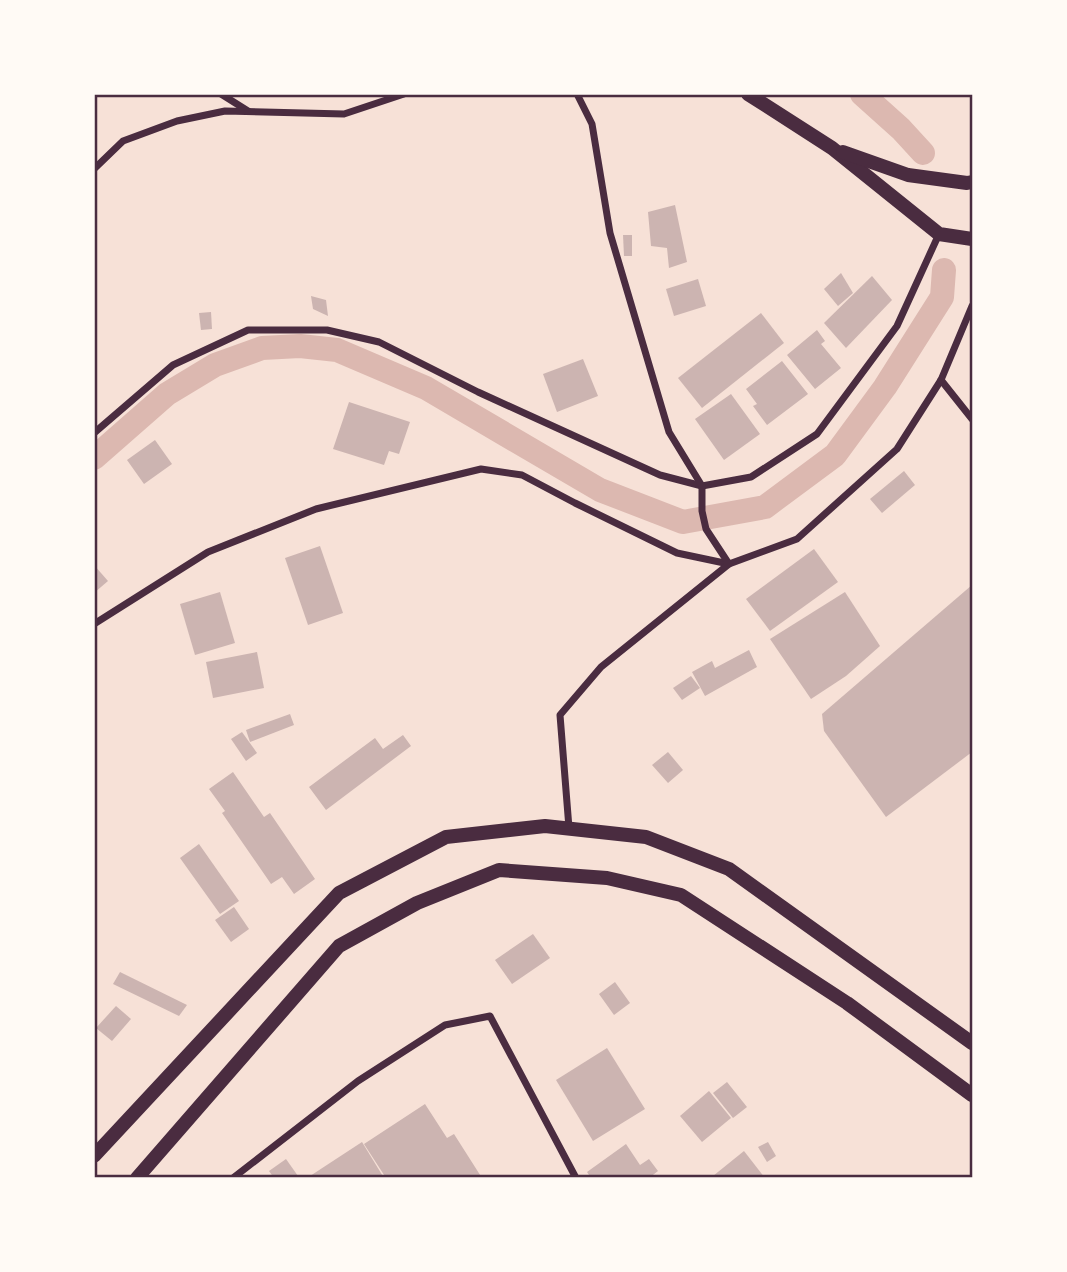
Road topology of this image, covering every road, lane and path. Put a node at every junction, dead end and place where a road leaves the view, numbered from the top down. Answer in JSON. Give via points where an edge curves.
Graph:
{"nodes":[{"id":1,"x":222,"y":94,"type":"edge"},
{"id":2,"x":404,"y":94,"type":"edge"},
{"id":3,"x":577,"y":94,"type":"edge"},
{"id":4,"x":748,"y":94,"type":"edge"},
{"id":5,"x":249,"y":112,"type":"junction"},
{"id":6,"x":832,"y":148,"type":"junction"},
{"id":7,"x":94,"y":169,"type":"edge"},
{"id":8,"x":972,"y":182,"type":"edge"},
{"id":9,"x":939,"y":234,"type":"junction"},
{"id":10,"x":972,"y":239,"type":"edge"},
{"id":11,"x":972,"y":306,"type":"edge"},
{"id":12,"x":941,"y":380,"type":"junction"},
{"id":13,"x":972,"y":419,"type":"edge"},
{"id":14,"x":94,"y":433,"type":"edge"},
{"id":15,"x":702,"y":486,"type":"junction"},
{"id":16,"x":729,"y":564,"type":"junction"},
{"id":17,"x":94,"y":624,"type":"edge"},
{"id":18,"x":569,"y":829,"type":"junction"},
{"id":19,"x":972,"y":1043,"type":"edge"},
{"id":20,"x":972,"y":1095,"type":"edge"},
{"id":21,"x":94,"y":1156,"type":"edge"},
{"id":22,"x":137,"y":1178,"type":"edge"},
{"id":23,"x":233,"y":1178,"type":"edge"},
{"id":24,"x":576,"y":1178,"type":"edge"}],
"edges":[{"from":1,"to":5,"type":"street"},
{"from":2,"to":5,"type":"street","via":[[344,114]]},
{"from":3,"to":15,"type":"street","via":[[592,124],[610,233],[669,432]]},
{"from":4,"to":6,"type":"main road"},
{"from":5,"to":7,"type":"street","via":[[225,111],[177,121],[123,141]]},
{"from":6,"to":8,"type":"main road","via":[[908,175]]},
{"from":6,"to":9,"type":"main road"},
{"from":9,"to":10,"type":"main road"},
{"from":9,"to":15,"type":"street","via":[[897,326],[817,434],[751,477]]},
{"from":11,"to":12,"type":"street"},
{"from":12,"to":13,"type":"street"},
{"from":12,"to":16,"type":"street","via":[[897,449],[797,539]]},
{"from":14,"to":15,"type":"street","via":[[173,365],[248,330],[327,330],[379,342],[660,475]]},
{"from":15,"to":16,"type":"street","via":[[706,529]]},
{"from":16,"to":17,"type":"street","via":[[677,553],[523,475],[481,469],[316,509],[208,552]]},
{"from":16,"to":18,"type":"street","via":[[601,667],[560,715]]},
{"from":18,"to":19,"type":"main road","via":[[646,837],[729,869]]},
{"from":18,"to":21,"type":"main road","via":[[545,827],[446,838],[339,893]]},
{"from":20,"to":22,"type":"main road","via":[[848,1003],[681,895],[607,878],[499,870],[417,904],[339,946]]},
{"from":23,"to":24,"type":"street","via":[[358,1081],[445,1025],[490,1016]]}]}
